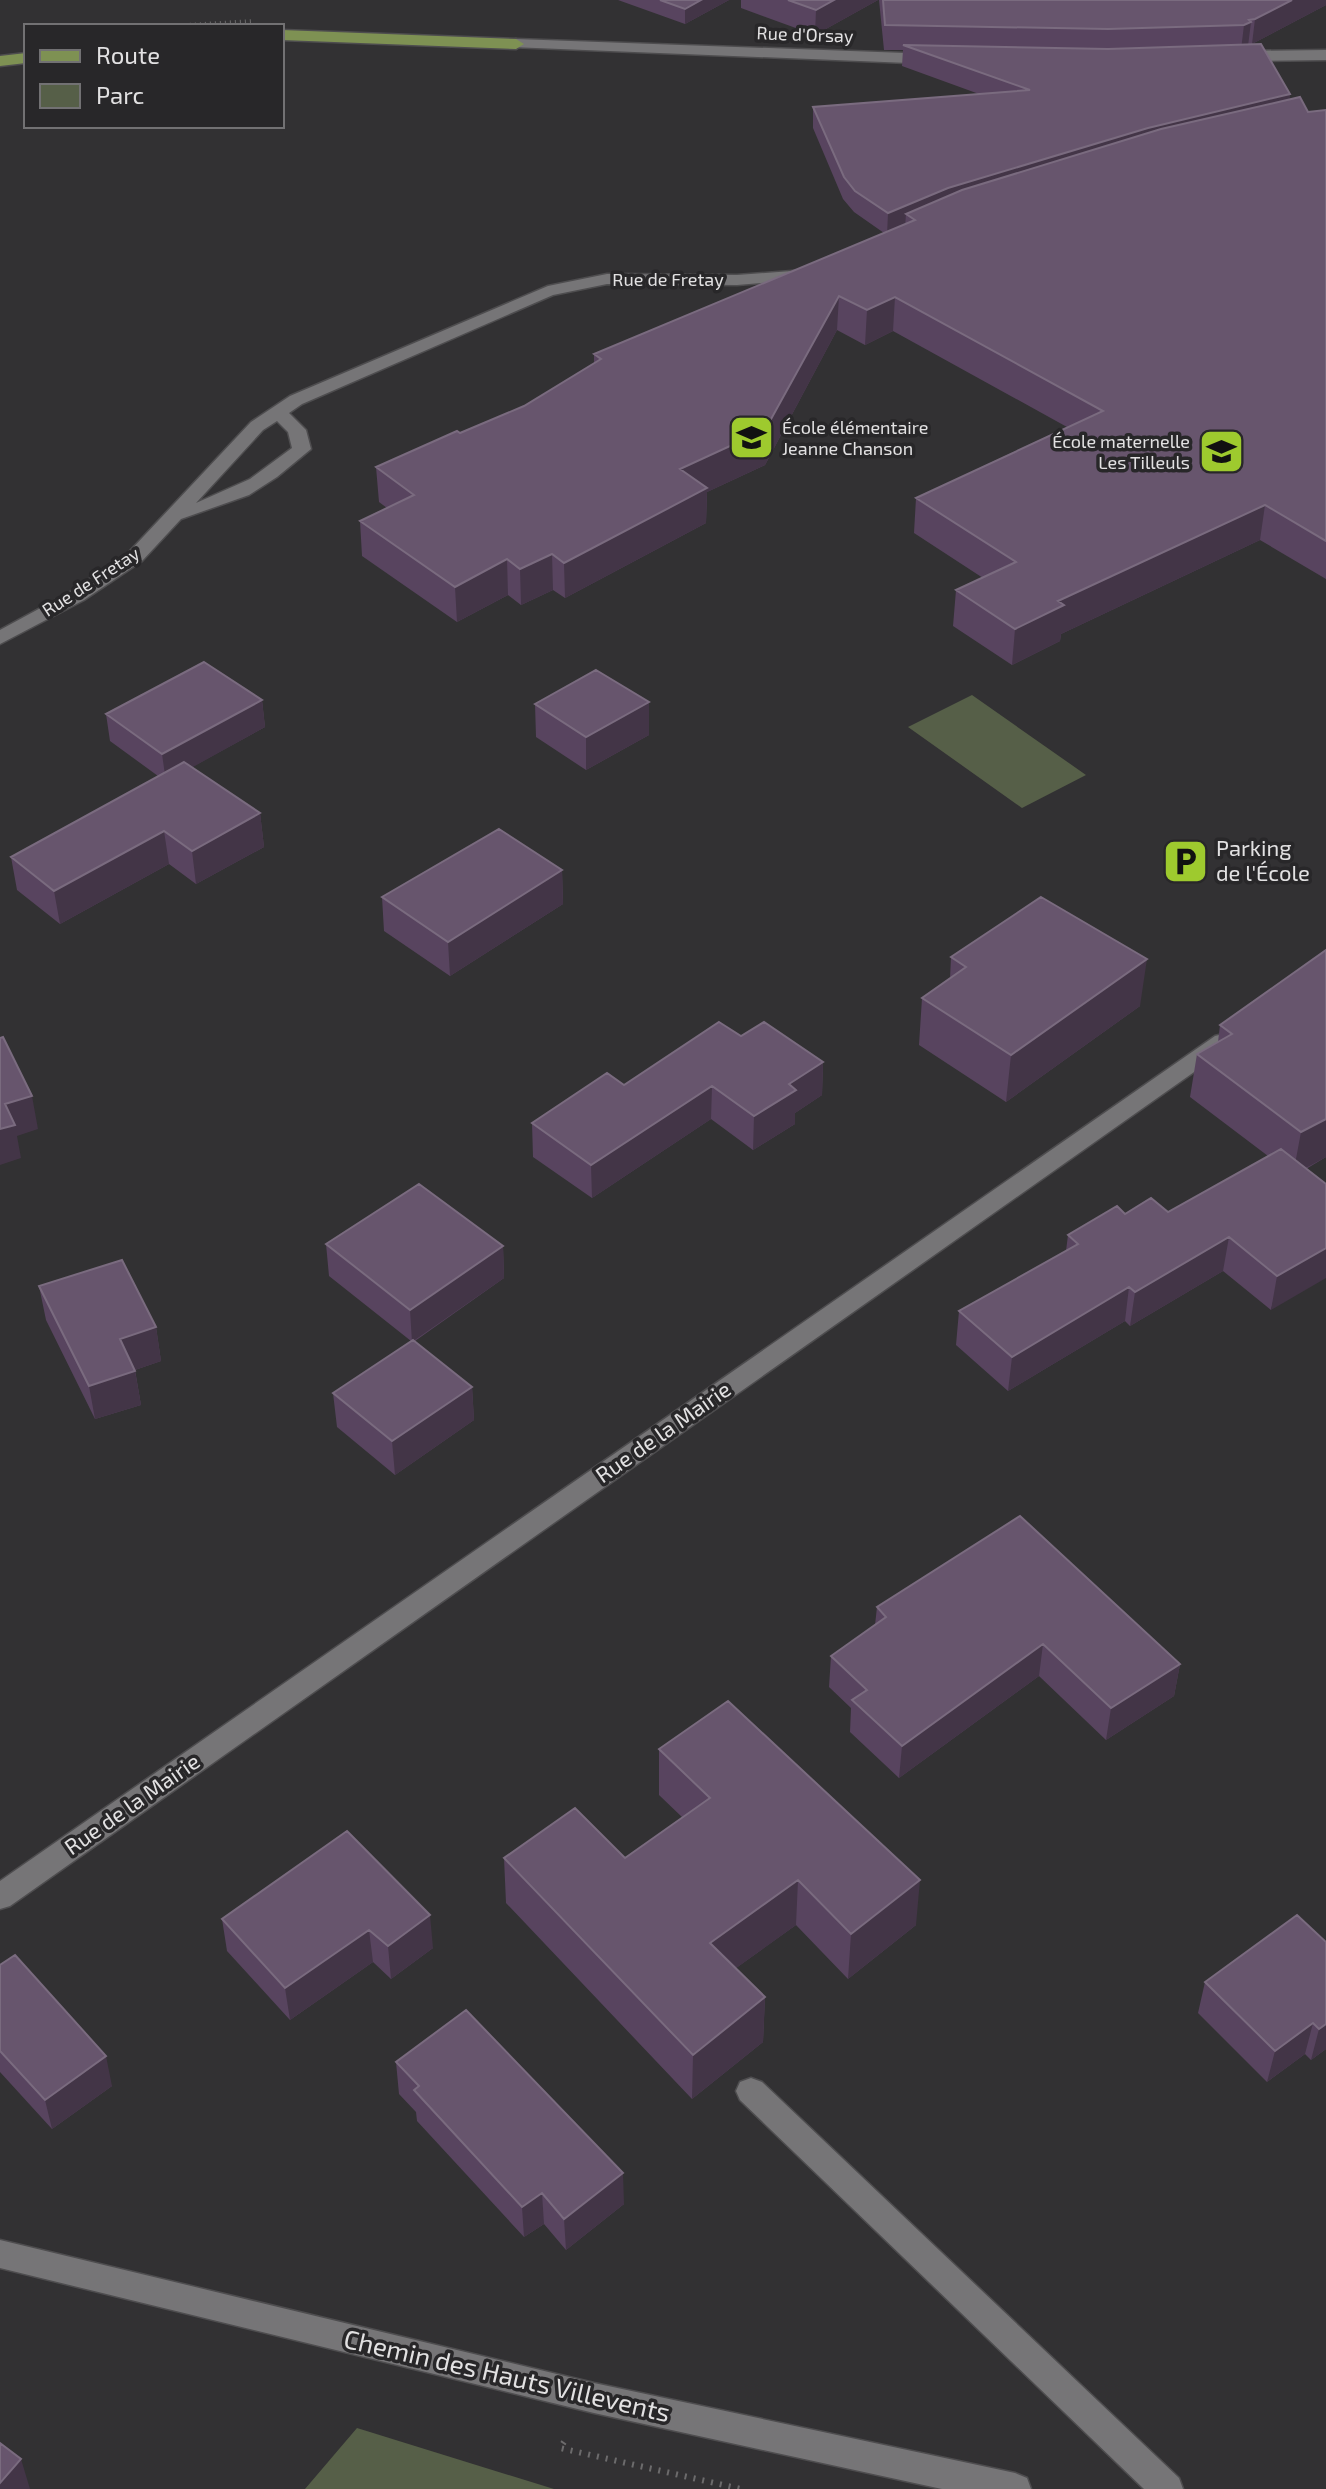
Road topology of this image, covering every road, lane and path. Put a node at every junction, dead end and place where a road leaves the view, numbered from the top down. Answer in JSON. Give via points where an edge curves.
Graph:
{"nodes":[{"id":1,"x":284,"y":35,"type":"edge"},
{"id":2,"x":516,"y":44,"type":"joint"},
{"id":3,"x":1326,"y":55,"type":"edge"},
{"id":4,"x":1218,"y":57,"type":"edge"},
{"id":5,"x":24,"y":58,"type":"edge"},
{"id":6,"x":947,"y":59,"type":"edge"},
{"id":7,"x":0,"y":61,"type":"edge"},
{"id":8,"x":825,"y":268,"type":"edge"},
{"id":9,"x":279,"y":413,"type":"junction"},
{"id":10,"x":174,"y":515,"type":"junction"},
{"id":11,"x":0,"y":638,"type":"edge"},
{"id":12,"x":1243,"y":1028,"type":"edge"},
{"id":13,"x":0,"y":1897,"type":"edge"},
{"id":14,"x":751,"y":2091,"type":"dead end"},
{"id":15,"x":0,"y":2254,"type":"edge"},
{"id":16,"x":1015,"y":2489,"type":"edge"},
{"id":17,"x":1167,"y":2489,"type":"edge"}],
"edges":[{"from":1,"to":2,"type":"main road","name":"Rue d'Orsay"},
{"from":2,"to":6,"type":"street","name":"Rue d'Orsay"},
{"from":3,"to":4,"type":"street"},
{"from":5,"to":7,"type":"main road"},
{"from":8,"to":9,"type":"street","name":"Rue de Fretay","via":[[797,278],[607,279],[548,291],[296,400]]},
{"from":9,"to":10,"type":"street","name":"Rue de Fretay","via":[[257,426]]},
{"from":9,"to":10,"type":"street","via":[[297,430],[302,449],[263,481],[227,501]]},
{"from":10,"to":11,"type":"street","name":"Rue de Fretay","via":[[135,557]]},
{"from":12,"to":13,"type":"street","name":"Rue de la Mairie"},
{"from":14,"to":17,"type":"street"},
{"from":15,"to":16,"type":"street","name":"Chemin des Hauts Villevents","via":[[594,2398]]}]}
